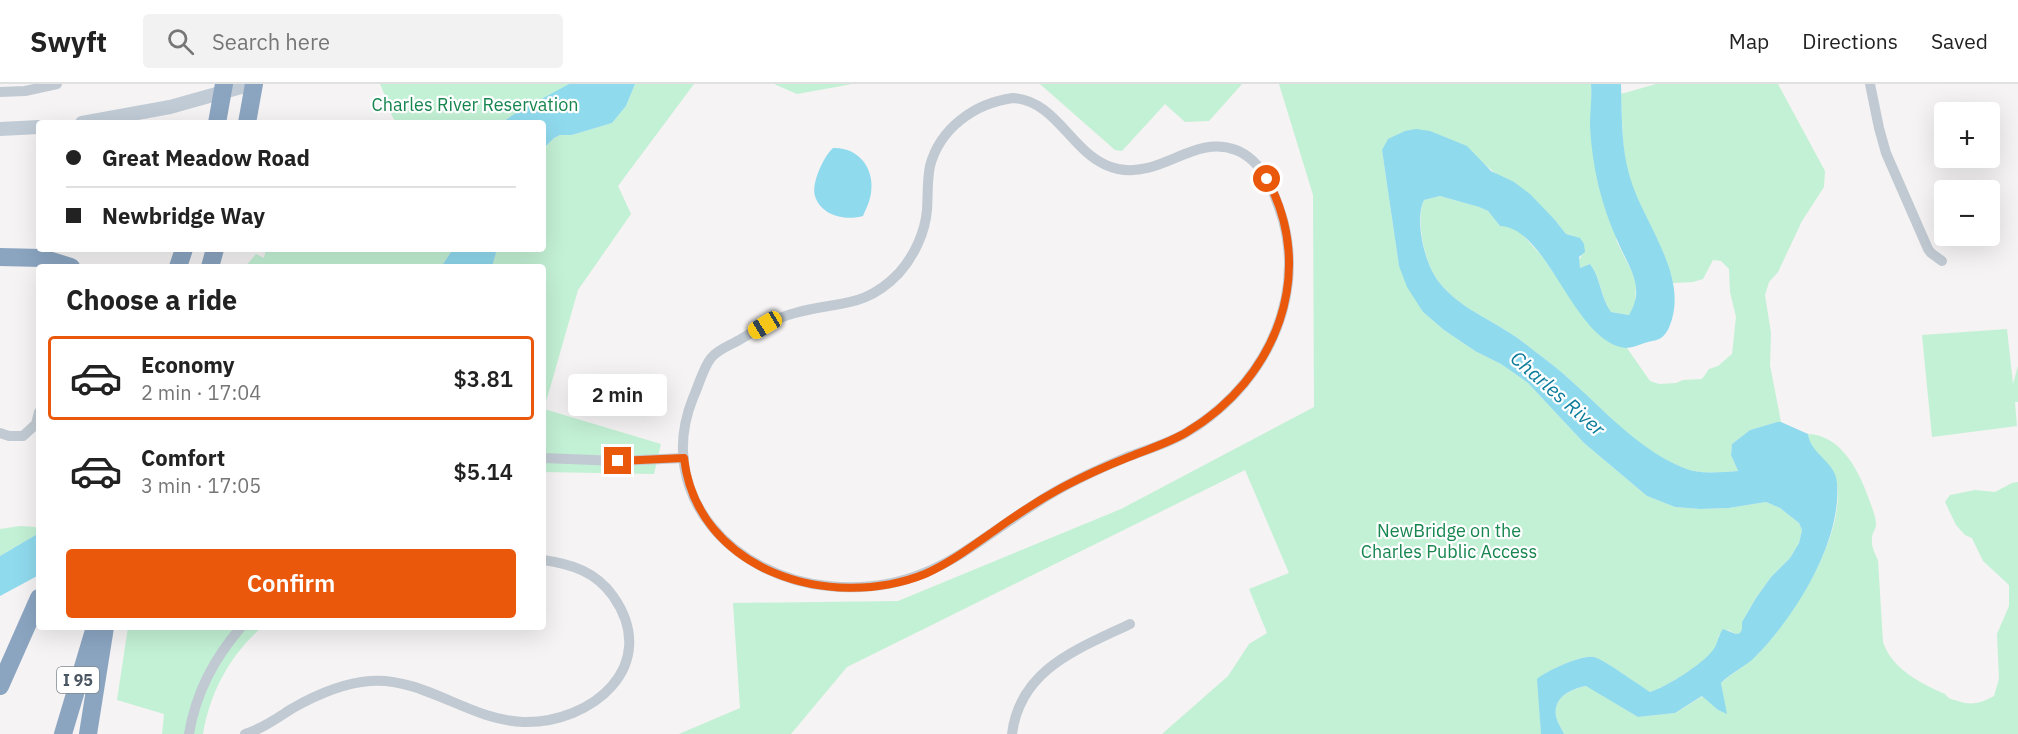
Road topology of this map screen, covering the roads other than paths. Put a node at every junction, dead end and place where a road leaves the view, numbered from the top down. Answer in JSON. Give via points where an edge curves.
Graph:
{"nodes":[{"id":1,"x":57,"y":84,"type":"edge"},
{"id":2,"x":224,"y":84,"type":"edge"},
{"id":3,"x":254,"y":84,"type":"edge"},
{"id":4,"x":1870,"y":84,"type":"edge"},
{"id":5,"x":0,"y":92,"type":"edge"},
{"id":6,"x":100,"y":120,"type":"edge"},
{"id":7,"x":218,"y":120,"type":"edge"},
{"id":8,"x":248,"y":120,"type":"edge"},
{"id":9,"x":36,"y":127,"type":"edge"},
{"id":10,"x":0,"y":129,"type":"edge"},
{"id":11,"x":0,"y":246,"type":"edge"},
{"id":12,"x":36,"y":246,"type":"edge"},
{"id":13,"x":0,"y":257,"type":"edge"},
{"id":14,"x":1942,"y":261,"type":"dead end"},
{"id":15,"x":61,"y":264,"type":"edge"},
{"id":16,"x":36,"y":424,"type":"edge"},
{"id":17,"x":0,"y":434,"type":"edge"},
{"id":18,"x":546,"y":458,"type":"edge"},
{"id":19,"x":684,"y":458,"type":"junction"},
{"id":20,"x":546,"y":561,"type":"edge"},
{"id":21,"x":36,"y":605,"type":"edge"},
{"id":22,"x":1130,"y":624,"type":"dead end"},
{"id":23,"x":94,"y":630,"type":"edge"},
{"id":24,"x":105,"y":630,"type":"edge"},
{"id":25,"x":239,"y":630,"type":"edge"},
{"id":26,"x":0,"y":686,"type":"edge"},
{"id":27,"x":63,"y":734,"type":"edge"},
{"id":28,"x":88,"y":734,"type":"edge"},
{"id":29,"x":189,"y":734,"type":"edge"},
{"id":30,"x":244,"y":734,"type":"edge"},
{"id":31,"x":1012,"y":734,"type":"edge"}],
"edges":[{"from":1,"to":5,"type":"street"},
{"from":2,"to":7,"type":"highway"},
{"from":3,"to":6,"type":"main road","via":[[195,101]]},
{"from":3,"to":8,"type":"highway"},
{"from":4,"to":14,"type":"street","via":[[1886,153],[1928,249]]},
{"from":9,"to":10,"type":"main road"},
{"from":11,"to":12,"type":"highway"},
{"from":13,"to":15,"type":"highway","via":[[42,258]]},
{"from":16,"to":17,"type":"street","via":[[23,436]]},
{"from":18,"to":19,"type":"street"},
{"from":19,"to":19,"type":"street","via":[[691,489],[713,529],[738,552],[776,573],[817,585],[851,588],[893,583],[931,571],[1062,488],[1188,432],[1242,385],[1270,344],[1287,295],[1288,245],[1273,191],[1255,162],[1229,148],[1203,148],[1148,169],[1124,170],[1110,167],[1089,154],[1035,103],[1013,98],[980,107],[958,122],[937,150],[929,171],[924,227],[903,268],[864,298],[785,316],[716,353],[688,411]]},
{"from":20,"to":30,"type":"street","via":[[573,566],[599,581],[619,605],[627,627],[628,649],[622,671],[610,688],[585,708],[549,720],[512,721],[407,685],[372,681],[319,695]]},
{"from":21,"to":26,"type":"highway"},
{"from":22,"to":31,"type":"street","via":[[1046,670],[1021,702]]},
{"from":23,"to":27,"type":"highway","number":"I 95"},
{"from":24,"to":28,"type":"highway"},
{"from":25,"to":29,"type":"street","via":[[204,683]]}]}
